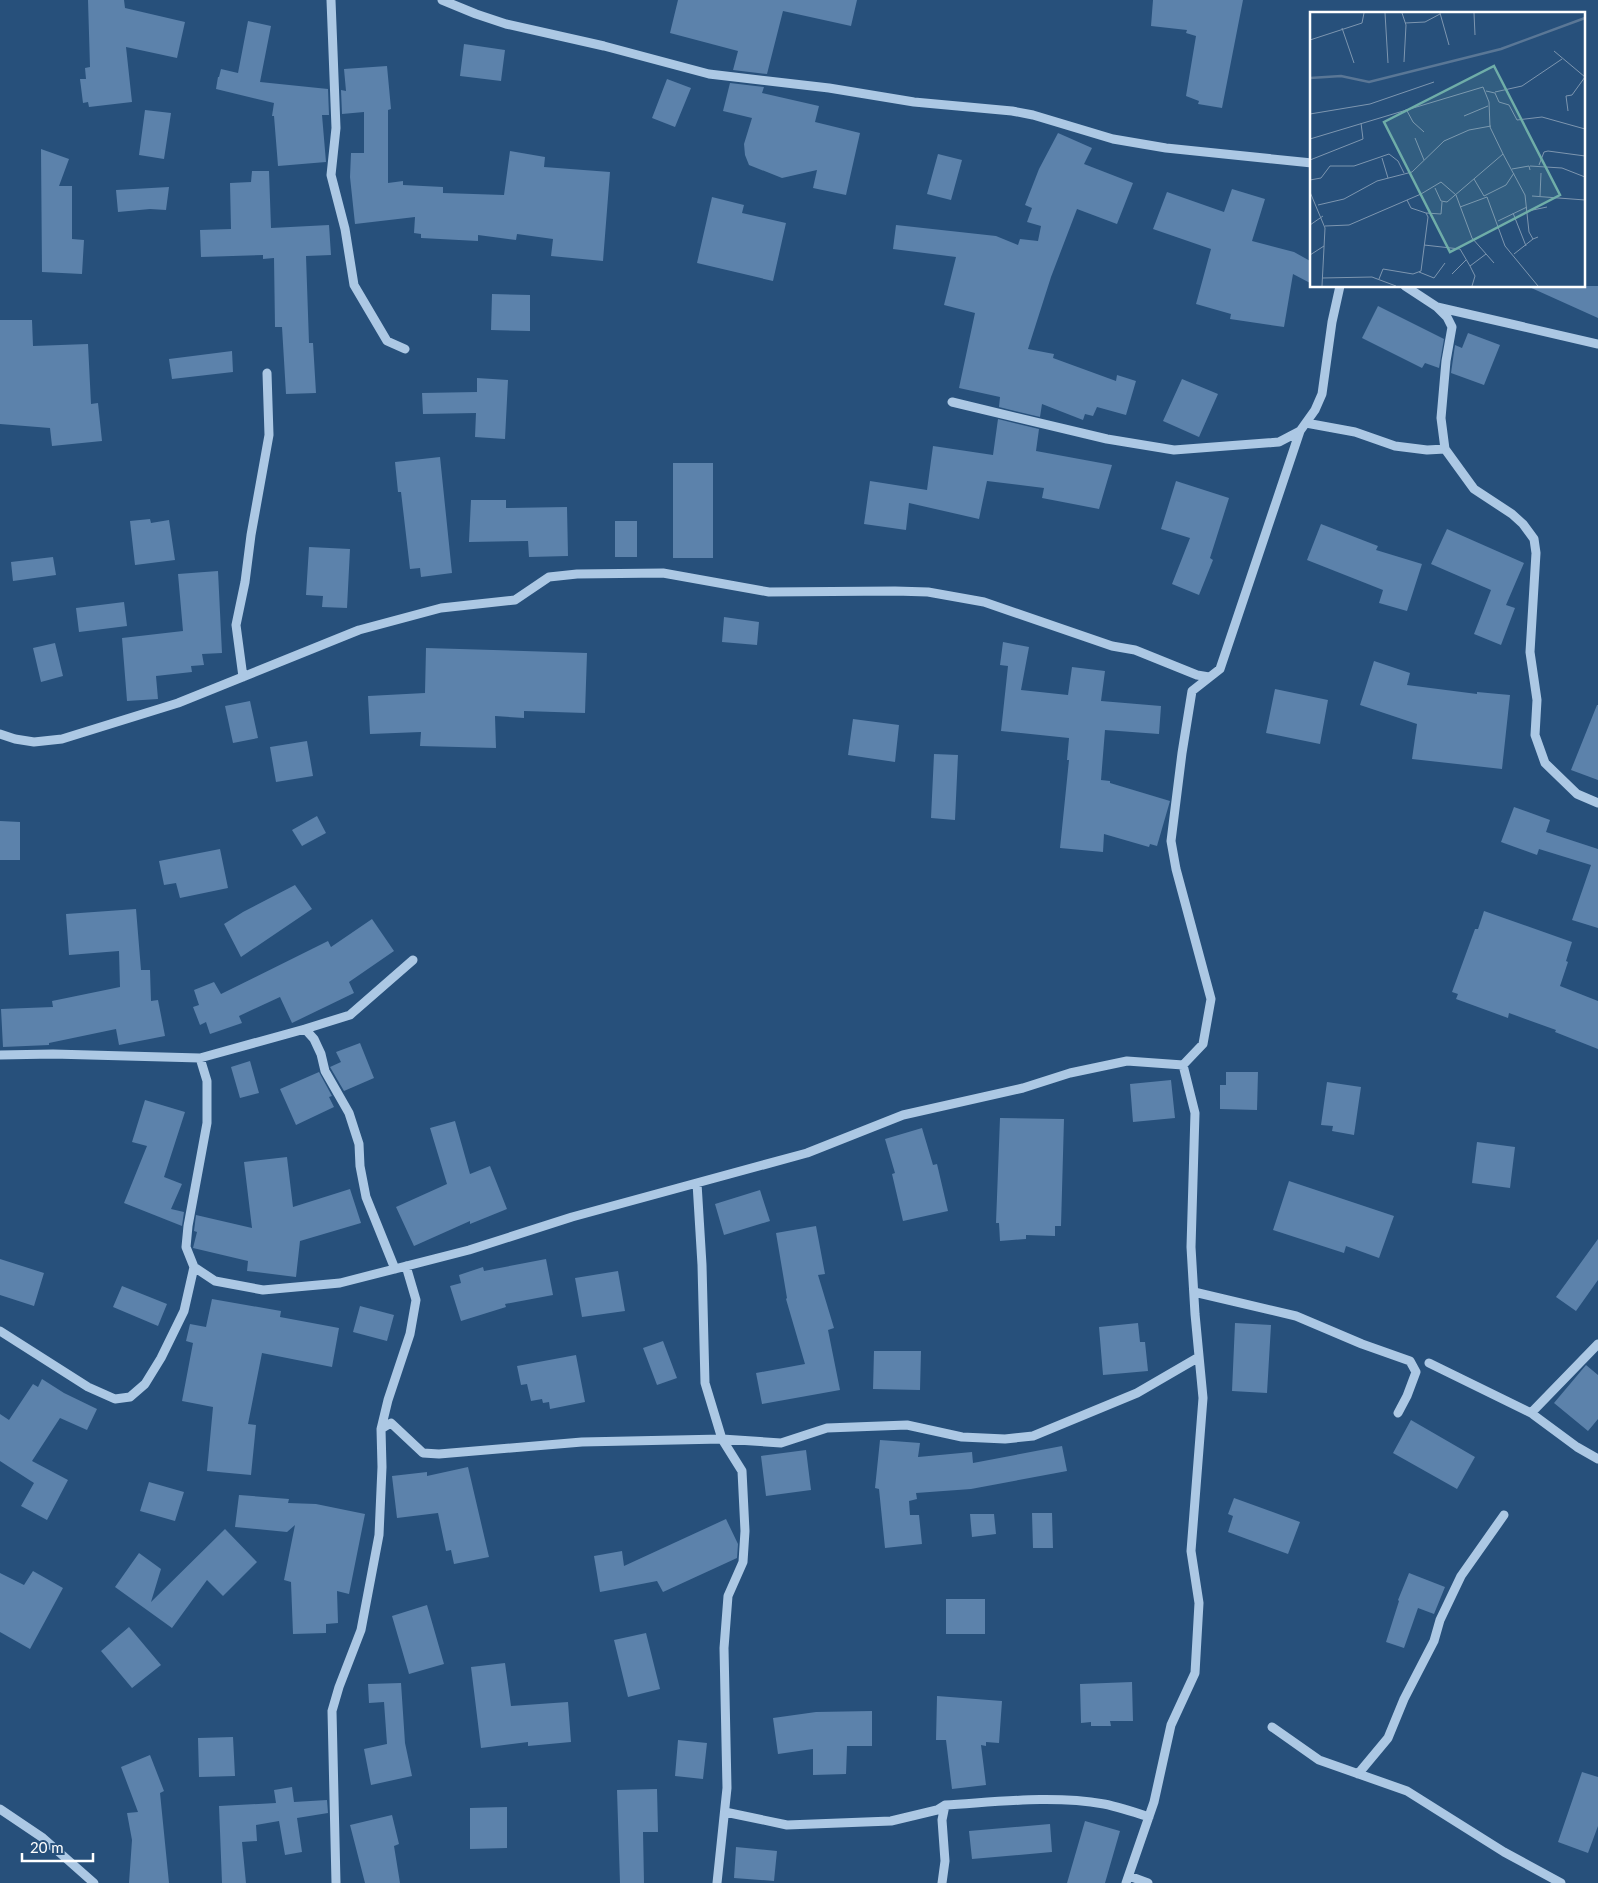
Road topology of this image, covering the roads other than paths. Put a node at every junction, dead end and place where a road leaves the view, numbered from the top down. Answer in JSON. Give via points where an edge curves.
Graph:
{"nodes":[{"id":1,"x":331,"y":0,"type":"edge"},
{"id":2,"x":442,"y":0,"type":"edge"},
{"id":3,"x":1310,"y":163,"type":"edge"},
{"id":4,"x":1340,"y":288,"type":"edge"},
{"id":5,"x":1408,"y":288,"type":"edge"},
{"id":6,"x":1437,"y":308,"type":"junction"},
{"id":7,"x":1598,"y":344,"type":"edge"},
{"id":8,"x":405,"y":350,"type":"dead end"},
{"id":9,"x":267,"y":373,"type":"dead end"},
{"id":10,"x":952,"y":402,"type":"dead end"},
{"id":11,"x":1306,"y":423,"type":"junction"},
{"id":12,"x":1300,"y":431,"type":"junction"},
{"id":13,"x":1445,"y":449,"type":"junction"},
{"id":14,"x":1209,"y":677,"type":"junction"},
{"id":15,"x":243,"y":678,"type":"junction"},
{"id":16,"x":0,"y":734,"type":"edge"},
{"id":17,"x":1598,"y":803,"type":"edge"},
{"id":18,"x":413,"y":960,"type":"dead end"},
{"id":19,"x":305,"y":1029,"type":"junction"},
{"id":20,"x":0,"y":1055,"type":"edge"},
{"id":21,"x":200,"y":1058,"type":"junction"},
{"id":22,"x":1183,"y":1065,"type":"junction"},
{"id":23,"x":697,"y":1183,"type":"junction"},
{"id":24,"x":194,"y":1266,"type":"junction"},
{"id":25,"x":406,"y":1266,"type":"junction"},
{"id":26,"x":395,"y":1269,"type":"junction"},
{"id":27,"x":1194,"y":1292,"type":"junction"},
{"id":28,"x":0,"y":1331,"type":"edge"},
{"id":29,"x":1598,"y":1344,"type":"edge"},
{"id":30,"x":1199,"y":1357,"type":"junction"},
{"id":31,"x":1429,"y":1363,"type":"dead end"},
{"id":32,"x":1530,"y":1412,"type":"junction"},
{"id":33,"x":1398,"y":1413,"type":"dead end"},
{"id":34,"x":381,"y":1429,"type":"junction"},
{"id":35,"x":722,"y":1440,"type":"junction"},
{"id":36,"x":1598,"y":1459,"type":"edge"},
{"id":37,"x":1504,"y":1516,"type":"dead end"},
{"id":38,"x":1272,"y":1727,"type":"dead end"},
{"id":39,"x":1358,"y":1774,"type":"junction"},
{"id":40,"x":945,"y":1805,"type":"junction"},
{"id":41,"x":0,"y":1809,"type":"edge"},
{"id":42,"x":725,"y":1812,"type":"junction"},
{"id":43,"x":1149,"y":1817,"type":"junction"},
{"id":44,"x":1127,"y":1879,"type":"edge"},
{"id":45,"x":94,"y":1883,"type":"edge"},
{"id":46,"x":336,"y":1883,"type":"edge"},
{"id":47,"x":717,"y":1883,"type":"edge"},
{"id":48,"x":942,"y":1883,"type":"edge"},
{"id":49,"x":1148,"y":1883,"type":"edge"},
{"id":50,"x":1561,"y":1883,"type":"edge"}],
"edges":[{"from":1,"to":8,"type":"street","via":[[336,128],[331,175],[345,229],[354,285],[387,341]]},
{"from":2,"to":3,"type":"street","via":[[506,24],[709,74],[914,102],[1012,111],[1113,139],[1166,148]]},
{"from":4,"to":11,"type":"street","via":[[1322,394]]},
{"from":5,"to":6,"type":"street"},
{"from":6,"to":7,"type":"street"},
{"from":6,"to":13,"type":"street","via":[[1452,327],[1441,418]]},
{"from":9,"to":15,"type":"street","via":[[269,436],[236,625]]},
{"from":10,"to":12,"type":"street","via":[[1107,439],[1174,450],[1279,442]]},
{"from":11,"to":12,"type":"street"},
{"from":11,"to":13,"type":"street","via":[[1355,432],[1395,446]]},
{"from":12,"to":14,"type":"street","via":[[1220,669]]},
{"from":13,"to":17,"type":"street","via":[[1474,489],[1512,514],[1534,538],[1536,553],[1530,652],[1537,700],[1534,735],[1545,763],[1577,794]]},
{"from":14,"to":15,"type":"street","via":[[1198,676],[1134,650],[1112,646],[984,602],[928,592],[769,592],[663,573],[549,577],[515,600],[441,608],[359,630]]},
{"from":14,"to":22,"type":"street","via":[[1192,690],[1171,841],[1211,999],[1202,1044]]},
{"from":15,"to":16,"type":"street","via":[[178,703],[62,740],[34,742]]},
{"from":18,"to":19,"type":"street","via":[[350,1014]]},
{"from":19,"to":21,"type":"street"},
{"from":19,"to":26,"type":"street","via":[[314,1039],[326,1070],[349,1112],[358,1144],[366,1197]]},
{"from":20,"to":21,"type":"street"},
{"from":21,"to":24,"type":"street","via":[[208,1081],[207,1123],[186,1247]]},
{"from":22,"to":23,"type":"street","via":[[1127,1061],[1070,1072],[1023,1088],[903,1115],[807,1153]]},
{"from":22,"to":27,"type":"street","via":[[1196,1113],[1191,1247]]},
{"from":23,"to":25,"type":"street"},
{"from":23,"to":35,"type":"street","via":[[705,1383]]},
{"from":24,"to":26,"type":"street","via":[[215,1280],[263,1290],[340,1283]]},
{"from":24,"to":28,"type":"street","via":[[184,1311],[162,1358],[145,1384],[130,1397],[115,1399],[88,1387]]},
{"from":25,"to":26,"type":"street"},
{"from":25,"to":34,"type":"street","via":[[416,1300],[410,1334]]},
{"from":27,"to":30,"type":"street"},
{"from":27,"to":33,"type":"street","via":[[1296,1316],[1410,1361],[1416,1372]]},
{"from":29,"to":32,"type":"street"},
{"from":30,"to":35,"type":"street","via":[[1137,1393],[1033,1436],[1005,1439],[962,1437],[907,1425],[827,1428],[781,1443]]},
{"from":30,"to":43,"type":"street","via":[[1203,1398],[1191,1551],[1199,1603],[1195,1673],[1170,1725]]},
{"from":31,"to":32,"type":"street"},
{"from":32,"to":36,"type":"street"},
{"from":34,"to":35,"type":"street","via":[[391,1423],[423,1453],[439,1454],[582,1442]]},
{"from":34,"to":46,"type":"street","via":[[379,1535],[361,1630],[332,1711]]},
{"from":35,"to":42,"type":"street","via":[[742,1471],[746,1532],[743,1562],[728,1596],[724,1648]]},
{"from":37,"to":39,"type":"street","via":[[1461,1576],[1388,1738]]},
{"from":38,"to":39,"type":"street","via":[[1318,1760]]},
{"from":39,"to":50,"type":"street","via":[[1407,1791],[1504,1852]]},
{"from":40,"to":42,"type":"street","via":[[937,1810],[891,1821],[787,1825]]},
{"from":40,"to":43,"type":"street","via":[[1057,1800],[1104,1804]]},
{"from":40,"to":48,"type":"street"},
{"from":41,"to":45,"type":"street","via":[[44,1838]]},
{"from":42,"to":47,"type":"street"},
{"from":43,"to":44,"type":"street"},
{"from":44,"to":49,"type":"street"}]}
